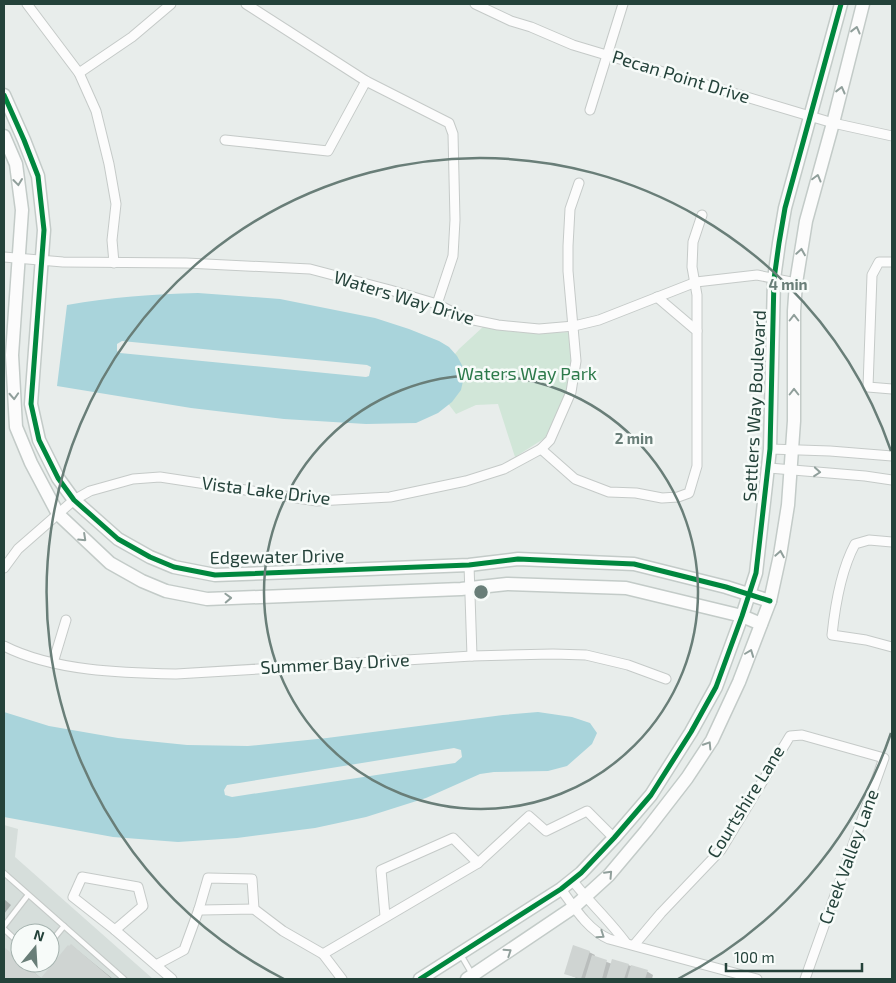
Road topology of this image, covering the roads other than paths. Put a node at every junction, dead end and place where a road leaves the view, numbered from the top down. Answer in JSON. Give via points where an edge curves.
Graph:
{"nodes":[{"id":1,"x":27,"y":4,"type":"edge"},
{"id":2,"x":171,"y":4,"type":"edge"},
{"id":3,"x":246,"y":4,"type":"edge"},
{"id":4,"x":475,"y":4,"type":"edge"},
{"id":5,"x":624,"y":4,"type":"edge"},
{"id":6,"x":841,"y":4,"type":"edge"},
{"id":7,"x":863,"y":4,"type":"edge"},
{"id":8,"x":608,"y":55,"type":"junction"},
{"id":9,"x":79,"y":73,"type":"junction"},
{"id":10,"x":366,"y":81,"type":"junction"},
{"id":11,"x":4,"y":95,"type":"edge"},
{"id":12,"x":590,"y":110,"type":"dead end"},
{"id":13,"x":811,"y":116,"type":"junction"},
{"id":14,"x":833,"y":123,"type":"junction"},
{"id":15,"x":4,"y":136,"type":"edge"},
{"id":16,"x":892,"y":136,"type":"edge"},
{"id":17,"x":225,"y":140,"type":"dead end"},
{"id":18,"x":579,"y":183,"type":"dead end"},
{"id":19,"x":702,"y":215,"type":"dead end"},
{"id":20,"x":4,"y":256,"type":"edge"},
{"id":21,"x":18,"y":258,"type":"junction"},
{"id":22,"x":41,"y":260,"type":"junction"},
{"id":23,"x":892,"y":262,"type":"edge"},
{"id":24,"x":114,"y":263,"type":"junction"},
{"id":25,"x":774,"y":279,"type":"junction"},
{"id":26,"x":696,"y":282,"type":"junction"},
{"id":27,"x":796,"y":283,"type":"junction"},
{"id":28,"x":657,"y":297,"type":"junction"},
{"id":29,"x":437,"y":304,"type":"junction"},
{"id":30,"x":574,"y":326,"type":"junction"},
{"id":31,"x":697,"y":331,"type":"junction"},
{"id":32,"x":892,"y":389,"type":"edge"},
{"id":33,"x":541,"y":449,"type":"junction"},
{"id":34,"x":770,"y":449,"type":"junction"},
{"id":35,"x":791,"y":450,"type":"junction"},
{"id":36,"x":892,"y":456,"type":"edge"},
{"id":37,"x":769,"y":468,"type":"junction"},
{"id":38,"x":790,"y":469,"type":"junction"},
{"id":39,"x":892,"y":480,"type":"edge"},
{"id":40,"x":74,"y":500,"type":"junction"},
{"id":41,"x":58,"y":514,"type":"junction"},
{"id":42,"x":892,"y":542,"type":"edge"},
{"id":43,"x":469,"y":565,"type":"junction"},
{"id":44,"x":4,"y":568,"type":"edge"},
{"id":45,"x":470,"y":588,"type":"junction"},
{"id":46,"x":749,"y":594,"type":"junction"},
{"id":47,"x":770,"y":601,"type":"junction"},
{"id":48,"x":742,"y":616,"type":"junction"},
{"id":49,"x":66,"y":620,"type":"dead end"},
{"id":50,"x":761,"y":624,"type":"junction"},
{"id":51,"x":4,"y":646,"type":"edge"},
{"id":52,"x":892,"y":647,"type":"edge"},
{"id":53,"x":472,"y":656,"type":"junction"},
{"id":54,"x":53,"y":663,"type":"junction"},
{"id":55,"x":666,"y":679,"type":"dead end"},
{"id":56,"x":832,"y":743,"type":"joint"},
{"id":57,"x":614,"y":838,"type":"junction"},
{"id":58,"x":478,"y":862,"type":"junction"},
{"id":59,"x":4,"y":873,"type":"edge"},
{"id":60,"x":572,"y":880,"type":"junction"},
{"id":61,"x":561,"y":890,"type":"junction"},
{"id":62,"x":28,"y":895,"type":"junction"},
{"id":63,"x":585,"y":896,"type":"junction"},
{"id":64,"x":574,"y":907,"type":"junction"},
{"id":65,"x":199,"y":909,"type":"junction"},
{"id":66,"x":254,"y":909,"type":"junction"},
{"id":67,"x":385,"y":916,"type":"junction"},
{"id":68,"x":64,"y":926,"type":"junction"},
{"id":69,"x":4,"y":928,"type":"edge"},
{"id":70,"x":116,"y":930,"type":"junction"},
{"id":71,"x":60,"y":931,"type":"edge"},
{"id":72,"x":630,"y":944,"type":"junction"},
{"id":73,"x":323,"y":954,"type":"junction"},
{"id":74,"x":460,"y":954,"type":"junction"},
{"id":75,"x":156,"y":965,"type":"junction"},
{"id":76,"x":471,"y":978,"type":"edge"},
{"id":77,"x":124,"y":979,"type":"edge"},
{"id":78,"x":172,"y":979,"type":"edge"},
{"id":79,"x":342,"y":979,"type":"edge"},
{"id":80,"x":420,"y":979,"type":"edge"},
{"id":81,"x":757,"y":979,"type":"edge"},
{"id":82,"x":806,"y":979,"type":"edge"}],
"edges":[{"from":1,"to":9,"type":"street"},
{"from":2,"to":9,"type":"street","via":[[132,37]]},
{"from":3,"to":10,"type":"street"},
{"from":4,"to":8,"type":"street","name":"Pecan Point Drive","via":[[573,45]]},
{"from":5,"to":8,"type":"street"},
{"from":6,"to":13,"type":"street","name":"Settlers Way Boulevard"},
{"from":14,"to":7,"type":"street","name":"Settlers Way Boulevard","one_way":true},
{"from":8,"to":12,"type":"street"},
{"from":8,"to":13,"type":"street","name":"Pecan Point Drive"},
{"from":9,"to":24,"type":"street","via":[[96,111],[109,164],[116,204],[112,240]]},
{"from":10,"to":17,"type":"street","via":[[328,151]]},
{"from":10,"to":29,"type":"street","via":[[449,123],[453,134],[453,256]]},
{"from":11,"to":22,"type":"street","name":"Edgewater Drive","via":[[38,176],[44,230]]},
{"from":13,"to":14,"type":"street","name":"Pecan Point Drive"},
{"from":13,"to":25,"type":"street","name":"Settlers Way Boulevard","via":[[785,208]]},
{"from":14,"to":16,"type":"street","name":"Pecan Point Drive"},
{"from":27,"to":14,"type":"street","name":"Settlers Way Boulevard","one_way":true,"via":[[806,221]]},
{"from":15,"to":21,"type":"street","one_way":true,"via":[[16,164],[21,201]]},
{"from":18,"to":30,"type":"street","name":"Vista Lake Drive","via":[[570,209],[568,246]]},
{"from":19,"to":26,"type":"street","via":[[693,242],[692,267]]},
{"from":20,"to":21,"type":"street","name":"Waters Way Drive"},
{"from":21,"to":22,"type":"street","name":"Waters Way Drive"},
{"from":21,"to":41,"type":"street","one_way":true,"via":[[12,355],[16,428]]},
{"from":22,"to":24,"type":"street","name":"Waters Way Drive"},
{"from":22,"to":40,"type":"street","name":"Edgewater Drive","via":[[31,404],[39,440],[58,478]]},
{"from":23,"to":32,"type":"street","via":[[879,262],[872,276],[868,387]]},
{"from":24,"to":29,"type":"street","name":"Waters Way Drive","via":[[310,269]]},
{"from":25,"to":26,"type":"street","name":"Waters Way Drive","via":[[757,276]]},
{"from":25,"to":27,"type":"street","name":"Waters Way Drive"},
{"from":25,"to":34,"type":"street","name":"Settlers Way Boulevard"},
{"from":26,"to":28,"type":"street","name":"Waters Way Drive"},
{"from":26,"to":31,"type":"street"},
{"from":35,"to":27,"type":"street","name":"Settlers Way Boulevard","one_way":true},
{"from":28,"to":30,"type":"street","name":"Waters Way Drive","via":[[599,320]]},
{"from":28,"to":31,"type":"street"},
{"from":29,"to":30,"type":"street","name":"Waters Way Drive","via":[[464,318],[498,325],[539,329]]},
{"from":30,"to":33,"type":"street","name":"Vista Lake Drive","via":[[576,361],[571,392],[550,440]]},
{"from":31,"to":33,"type":"street","via":[[697,466],[689,493],[662,498],[609,492],[575,479]]},
{"from":33,"to":40,"type":"street","name":"Vista Lake Drive","via":[[504,469],[466,481],[390,497],[318,501],[160,477],[133,479],[90,491]]},
{"from":34,"to":35,"type":"street"},
{"from":34,"to":37,"type":"street","name":"Settlers Way Boulevard"},
{"from":35,"to":36,"type":"street"},
{"from":35,"to":38,"type":"street","name":"Settlers Way Boulevard"},
{"from":37,"to":38,"type":"street"},
{"from":37,"to":46,"type":"street","name":"Settlers Way Boulevard","via":[[757,570]]},
{"from":38,"to":39,"type":"street","one_way":true},
{"from":47,"to":38,"type":"street","name":"Settlers Way Boulevard","one_way":true,"via":[[782,547]]},
{"from":40,"to":41,"type":"street","name":"Vista Lake Drive"},
{"from":40,"to":43,"type":"street","name":"Edgewater Drive","via":[[118,539],[150,558],[174,567],[215,575]]},
{"from":41,"to":44,"type":"street","name":"Vista Lake Drive","via":[[18,549]]},
{"from":41,"to":45,"type":"street","one_way":true,"via":[[110,562],[142,581],[166,591],[207,599]]},
{"from":42,"to":52,"type":"street","via":[[869,540],[855,544],[835,607],[832,635]]},
{"from":43,"to":45,"type":"street"},
{"from":43,"to":46,"type":"street","name":"Edgewater Drive","via":[[518,559],[634,564]]},
{"from":45,"to":48,"type":"street","via":[[507,584],[626,588]]},
{"from":45,"to":53,"type":"street"},
{"from":46,"to":47,"type":"street","name":"Edgewater Drive"},
{"from":46,"to":48,"type":"street","name":"Settlers Way Boulevard"},
{"from":47,"to":50,"type":"street","name":"Settlers Way Boulevard"},
{"from":48,"to":50,"type":"street"},
{"from":48,"to":57,"type":"street","name":"Settlers Way Boulevard","via":[[716,687],[691,732],[651,795]]},
{"from":49,"to":54,"type":"street"},
{"from":63,"to":50,"type":"street","name":"Settlers Way Boulevard","one_way":true,"via":[[646,831],[712,740]]},
{"from":51,"to":54,"type":"street","name":"Summer Bay Drive"},
{"from":53,"to":54,"type":"street","name":"Summer Bay Drive","via":[[176,674],[130,673]]},
{"from":53,"to":55,"type":"street","name":"Summer Bay Drive","via":[[586,655]]},
{"from":56,"to":72,"type":"street","name":"Courtshire Lane","via":[[802,735],[790,736],[720,850]]},
{"from":56,"to":82,"type":"street","name":"Creek Valley Lane","via":[[884,758]]},
{"from":57,"to":58,"type":"street","via":[[587,811],[546,831],[529,816]]},
{"from":57,"to":60,"type":"street","name":"Settlers Way Boulevard"},
{"from":58,"to":67,"type":"street"},
{"from":58,"to":67,"type":"street","via":[[453,838],[381,870]]},
{"from":59,"to":62,"type":"lane"},
{"from":60,"to":61,"type":"street","name":"Settlers Way Boulevard"},
{"from":60,"to":63,"type":"street"},
{"from":61,"to":64,"type":"street"},
{"from":61,"to":74,"type":"street","name":"Settlers Way Boulevard"},
{"from":62,"to":68,"type":"lane"},
{"from":62,"to":69,"type":"lane"},
{"from":63,"to":64,"type":"street","name":"Settlers Way Boulevard"},
{"from":63,"to":72,"type":"street"},
{"from":64,"to":72,"type":"street","one_way":true,"via":[[600,935]]},
{"from":76,"to":64,"type":"street","name":"Settlers Way Boulevard","one_way":true},
{"from":65,"to":66,"type":"street"},
{"from":65,"to":66,"type":"street","via":[[208,878],[252,879]]},
{"from":65,"to":75,"type":"street","via":[[184,950]]},
{"from":66,"to":73,"type":"street","via":[[283,931]]},
{"from":67,"to":73,"type":"street"},
{"from":68,"to":71,"type":"lane"},
{"from":68,"to":77,"type":"lane"},
{"from":70,"to":70,"type":"street","via":[[142,906],[138,887],[82,877],[73,897]]},
{"from":70,"to":75,"type":"street"},
{"from":72,"to":81,"type":"street"},
{"from":73,"to":79,"type":"street"},
{"from":74,"to":76,"type":"lane"},
{"from":74,"to":80,"type":"street","name":"Settlers Way Boulevard"},
{"from":75,"to":78,"type":"street"}]}
